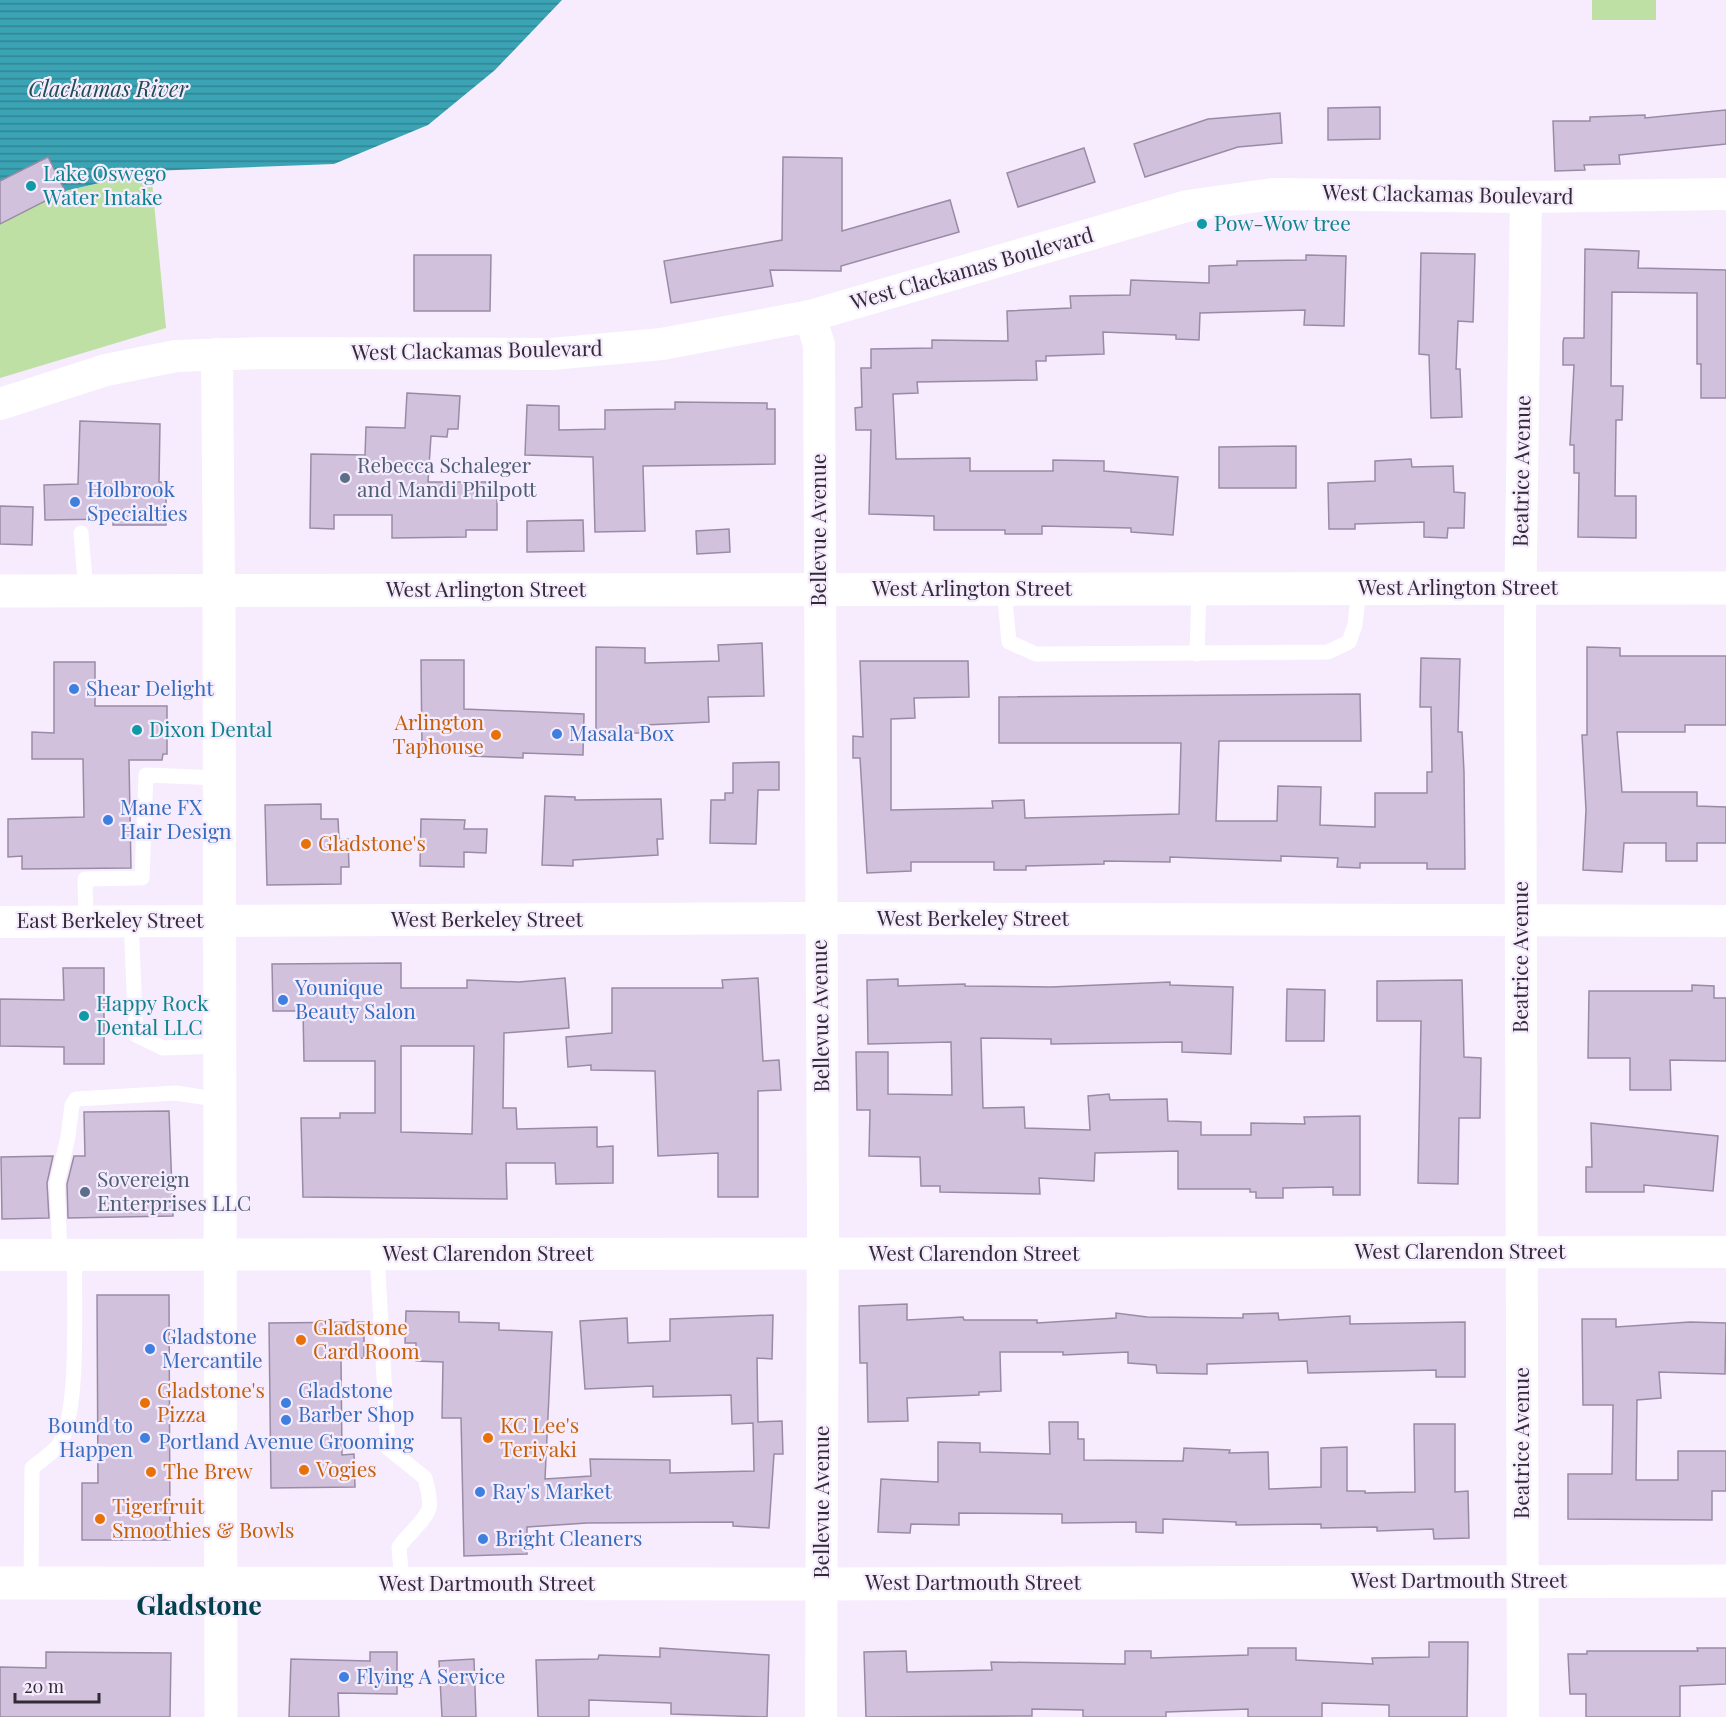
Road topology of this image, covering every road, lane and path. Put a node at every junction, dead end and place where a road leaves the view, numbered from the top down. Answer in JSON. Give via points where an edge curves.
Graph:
{"nodes":[{"id":1,"x":1726,"y":194,"type":"edge"},
{"id":2,"x":1526,"y":197,"type":"junction"},
{"id":3,"x":810,"y":316,"type":"junction"},
{"id":4,"x":217,"y":354,"type":"junction"},
{"id":5,"x":0,"y":404,"type":"edge"},
{"id":6,"x":81,"y":533,"type":"dead end"},
{"id":7,"x":1359,"y":588,"type":"junction"},
{"id":8,"x":1520,"y":588,"type":"junction"},
{"id":9,"x":1726,"y":588,"type":"edge"},
{"id":10,"x":820,"y":589,"type":"junction"},
{"id":11,"x":1004,"y":589,"type":"junction"},
{"id":12,"x":1199,"y":589,"type":"junction"},
{"id":13,"x":219,"y":590,"type":"junction"},
{"id":14,"x":0,"y":591,"type":"edge"},
{"id":15,"x":86,"y":591,"type":"junction"},
{"id":16,"x":1197,"y":654,"type":"junction"},
{"id":17,"x":220,"y":778,"type":"junction"},
{"id":18,"x":820,"y":918,"type":"junction"},
{"id":19,"x":86,"y":921,"type":"junction"},
{"id":20,"x":130,"y":921,"type":"junction"},
{"id":21,"x":220,"y":921,"type":"junction"},
{"id":22,"x":1726,"y":921,"type":"edge"},
{"id":23,"x":0,"y":922,"type":"edge"},
{"id":24,"x":1521,"y":922,"type":"junction"},
{"id":25,"x":221,"y":1046,"type":"junction"},
{"id":26,"x":221,"y":1100,"type":"junction"},
{"id":27,"x":1521,"y":1251,"type":"junction"},
{"id":28,"x":1726,"y":1252,"type":"edge"},
{"id":29,"x":377,"y":1254,"type":"junction"},
{"id":30,"x":822,"y":1254,"type":"junction"},
{"id":31,"x":0,"y":1255,"type":"edge"},
{"id":32,"x":68,"y":1255,"type":"junction"},
{"id":33,"x":222,"y":1255,"type":"junction"},
{"id":34,"x":1523,"y":1581,"type":"junction"},
{"id":35,"x":1726,"y":1581,"type":"edge"},
{"id":36,"x":15,"y":1583,"type":"edge"},
{"id":37,"x":220,"y":1583,"type":"junction"},
{"id":38,"x":402,"y":1584,"type":"junction"},
{"id":39,"x":821,"y":1584,"type":"junction"},
{"id":40,"x":221,"y":1717,"type":"edge"},
{"id":41,"x":821,"y":1717,"type":"edge"},
{"id":42,"x":1523,"y":1717,"type":"edge"}],
"edges":[{"from":1,"to":2,"type":"street","name":"West Clackamas Boulevard"},
{"from":2,"to":3,"type":"street","name":"West Clackamas Boulevard","via":[[1273,194],[1187,206]]},
{"from":2,"to":8,"type":"street","name":"Beatrice Avenue"},
{"from":3,"to":4,"type":"street","name":"West Clackamas Boulevard","via":[[662,344],[551,354]]},
{"from":3,"to":10,"type":"street","name":"Bellevue Avenue","via":[[819,345]]},
{"from":4,"to":5,"type":"street","name":"West Clackamas Boulevard","via":[[172,357],[106,370]]},
{"from":4,"to":13,"type":"street"},
{"from":6,"to":15,"type":"lane"},
{"from":7,"to":8,"type":"street","name":"West Arlington Street"},
{"from":7,"to":12,"type":"street","name":"West Arlington Street"},
{"from":7,"to":16,"type":"lane","via":[[1349,642],[1328,652]]},
{"from":8,"to":9,"type":"street","name":"West Arlington Street"},
{"from":8,"to":24,"type":"street","name":"Beatrice Avenue"},
{"from":10,"to":11,"type":"street","name":"West Arlington Street"},
{"from":10,"to":13,"type":"street","name":"West Arlington Street"},
{"from":10,"to":18,"type":"street","name":"Bellevue Avenue"},
{"from":11,"to":12,"type":"street","name":"West Arlington Street"},
{"from":11,"to":16,"type":"lane","via":[[1009,642],[1036,654]]},
{"from":12,"to":16,"type":"lane"},
{"from":13,"to":15,"type":"street","name":"West Arlington Street"},
{"from":13,"to":17,"type":"street"},
{"from":14,"to":15,"type":"street","name":"West Arlington Street"},
{"from":17,"to":19,"type":"lane","via":[[146,775],[142,878],[85,879]]},
{"from":17,"to":21,"type":"street"},
{"from":18,"to":21,"type":"street","name":"West Berkeley Street"},
{"from":18,"to":24,"type":"street","name":"West Berkeley Street"},
{"from":18,"to":30,"type":"street","name":"Bellevue Avenue"},
{"from":19,"to":20,"type":"street","name":"East Berkeley Street"},
{"from":19,"to":23,"type":"street","name":"East Berkeley Street"},
{"from":20,"to":21,"type":"street","name":"East Berkeley Street"},
{"from":20,"to":25,"type":"lane","via":[[136,1035],[163,1048]]},
{"from":21,"to":25,"type":"street"},
{"from":22,"to":24,"type":"street","name":"West Berkeley Street"},
{"from":24,"to":27,"type":"street","name":"Beatrice Avenue"},
{"from":25,"to":26,"type":"street"},
{"from":26,"to":32,"type":"lane","via":[[176,1093],[76,1099],[57,1183]]},
{"from":26,"to":33,"type":"street"},
{"from":27,"to":28,"type":"street","name":"West Clarendon Street"},
{"from":27,"to":30,"type":"street","name":"West Clarendon Street"},
{"from":27,"to":34,"type":"street","name":"Beatrice Avenue"},
{"from":29,"to":30,"type":"street","name":"West Clarendon Street"},
{"from":29,"to":33,"type":"street","name":"West Clarendon Street"},
{"from":29,"to":38,"type":"lane","via":[[388,1448],[425,1478],[430,1507],[399,1547]]},
{"from":30,"to":39,"type":"street","name":"Bellevue Avenue"},
{"from":31,"to":32,"type":"street","name":"West Clarendon Street"},
{"from":32,"to":33,"type":"street","name":"West Clarendon Street"},
{"from":32,"to":36,"type":"lane","via":[[74,1361],[68,1417],[62,1442],[32,1468]]},
{"from":33,"to":37,"type":"street"},
{"from":34,"to":35,"type":"street","name":"West Dartmouth Street"},
{"from":34,"to":39,"type":"street","name":"West Dartmouth Street"},
{"from":34,"to":42,"type":"street","name":"Beatrice Avenue"},
{"from":36,"to":37,"type":"street","name":"West Dartmouth Street"},
{"from":37,"to":38,"type":"street","name":"West Dartmouth Street"},
{"from":37,"to":40,"type":"street"},
{"from":38,"to":39,"type":"street","name":"West Dartmouth Street"},
{"from":39,"to":41,"type":"street","name":"Bellevue Avenue"}]}
